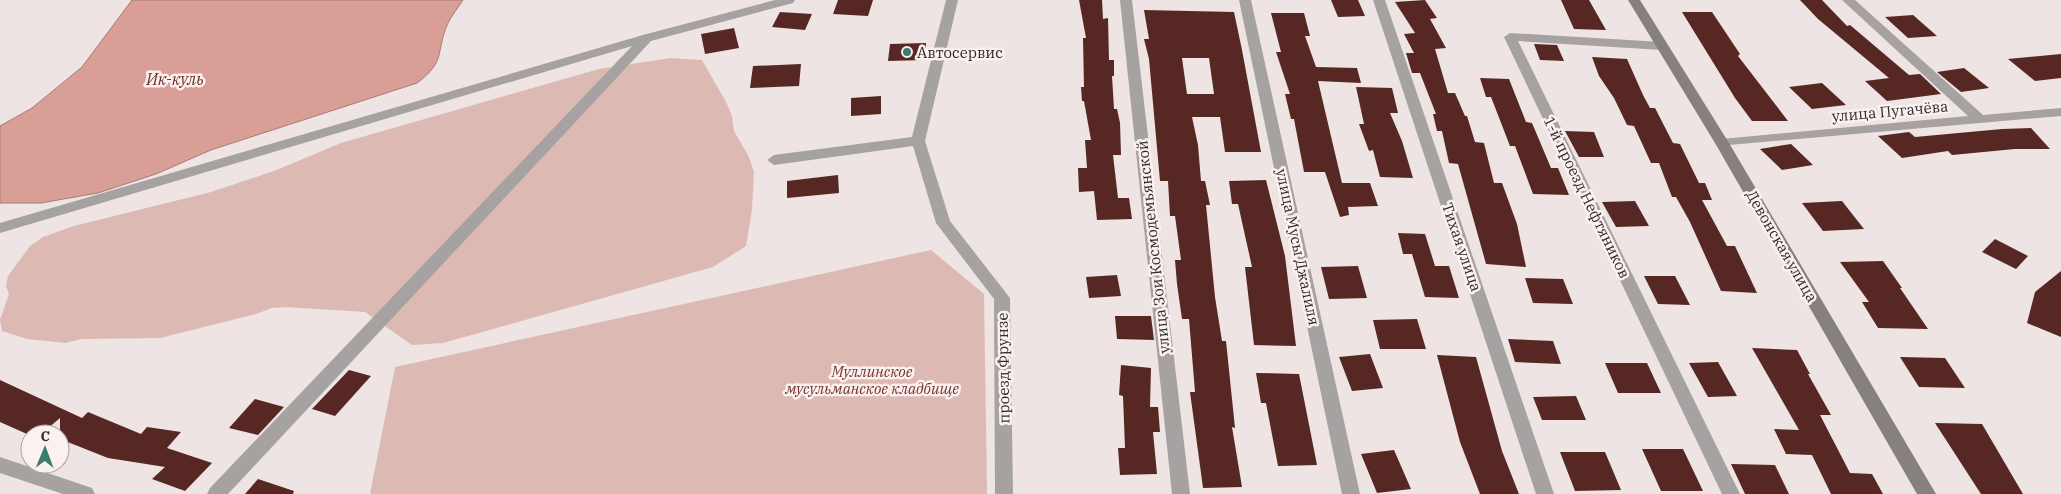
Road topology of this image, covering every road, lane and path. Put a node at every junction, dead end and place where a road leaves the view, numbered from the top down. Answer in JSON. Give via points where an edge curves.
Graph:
{"nodes":[{"id":1,"x":790,"y":0,"type":"edge"},
{"id":2,"x":952,"y":0,"type":"edge"},
{"id":3,"x":1126,"y":0,"type":"edge"},
{"id":4,"x":1244,"y":0,"type":"edge"},
{"id":5,"x":1379,"y":0,"type":"edge"},
{"id":6,"x":1634,"y":0,"type":"edge"},
{"id":7,"x":1848,"y":0,"type":"edge"},
{"id":8,"x":647,"y":38,"type":"junction"},
{"id":9,"x":1662,"y":46,"type":"junction"},
{"id":10,"x":2061,"y":112,"type":"edge"},
{"id":11,"x":1979,"y":118,"type":"junction"},
{"id":12,"x":918,"y":141,"type":"junction"},
{"id":13,"x":1722,"y":142,"type":"junction"},
{"id":14,"x":774,"y":160,"type":"dead end"},
{"id":15,"x":0,"y":228,"type":"edge"},
{"id":16,"x":0,"y":465,"type":"edge"},
{"id":17,"x":86,"y":494,"type":"edge"},
{"id":18,"x":216,"y":494,"type":"edge"},
{"id":19,"x":1004,"y":494,"type":"edge"},
{"id":20,"x":1181,"y":494,"type":"edge"},
{"id":21,"x":1351,"y":494,"type":"edge"},
{"id":22,"x":1545,"y":494,"type":"edge"},
{"id":23,"x":1731,"y":494,"type":"edge"},
{"id":24,"x":1927,"y":494,"type":"edge"}],
"edges":[{"from":1,"to":8,"type":"street"},
{"from":2,"to":12,"type":"street"},
{"from":3,"to":20,"type":"street","name":"улица Зои Космодемьянской"},
{"from":4,"to":21,"type":"street","name":"улица Мусы Джалиля"},
{"from":5,"to":22,"type":"street","name":"Тихая улица"},
{"from":6,"to":9,"type":"main road","name":"Девонская улица"},
{"from":7,"to":11,"type":"street"},
{"from":8,"to":15,"type":"street"},
{"from":8,"to":18,"type":"street"},
{"from":9,"to":13,"type":"main road","name":"Девонская улица"},
{"from":9,"to":23,"type":"street","name":"1-й проезд Нефтяников","via":[[1510,37]]},
{"from":10,"to":11,"type":"street","name":"улица Пугачёва"},
{"from":11,"to":13,"type":"street","name":"улица Пугачёва"},
{"from":12,"to":14,"type":"street"},
{"from":12,"to":19,"type":"street","name":"проезд Фрунзе","via":[[943,223],[1002,298]]},
{"from":13,"to":24,"type":"main road","name":"Девонская улица"},
{"from":16,"to":17,"type":"street"}]}
